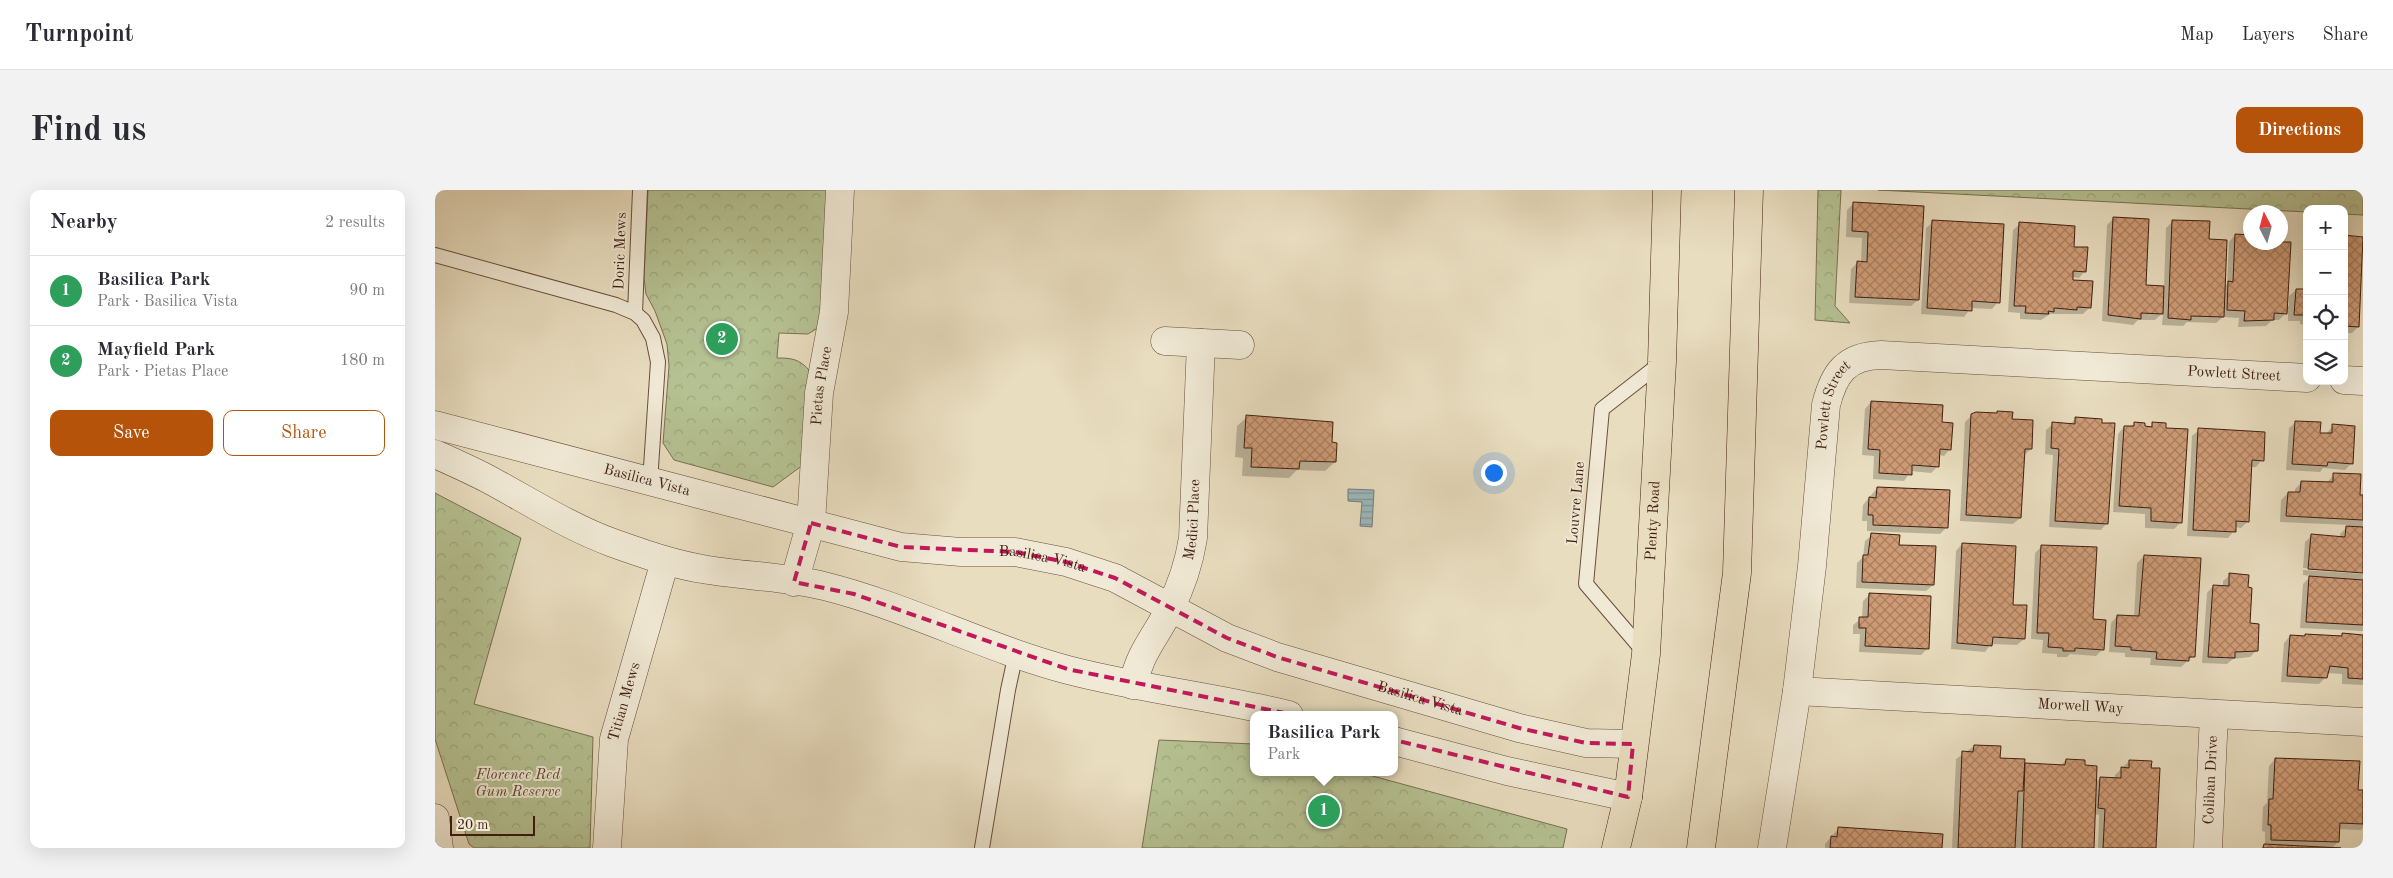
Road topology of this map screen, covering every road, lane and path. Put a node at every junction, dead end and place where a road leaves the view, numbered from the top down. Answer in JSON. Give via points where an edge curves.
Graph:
{"nodes":[{"id":1,"x":640,"y":190,"type":"edge"},
{"id":2,"x":840,"y":190,"type":"edge"},
{"id":3,"x":1667,"y":190,"type":"edge"},
{"id":4,"x":1749,"y":190,"type":"edge"},
{"id":5,"x":435,"y":255,"type":"edge"},
{"id":6,"x":635,"y":313,"type":"junction"},
{"id":7,"x":1165,"y":341,"type":"dead end"},
{"id":8,"x":1201,"y":342,"type":"junction"},
{"id":9,"x":1240,"y":345,"type":"dead end"},
{"id":10,"x":1663,"y":362,"type":"junction"},
{"id":11,"x":2303,"y":378,"type":"edge"},
{"id":12,"x":2348,"y":380,"type":"edge"},
{"id":13,"x":2363,"y":381,"type":"edge"},
{"id":14,"x":435,"y":426,"type":"edge"},
{"id":15,"x":435,"y":454,"type":"edge"},
{"id":16,"x":650,"y":482,"type":"junction"},
{"id":17,"x":811,"y":523,"type":"junction"},
{"id":18,"x":665,"y":561,"type":"junction"},
{"id":19,"x":794,"y":582,"type":"junction"},
{"id":20,"x":1170,"y":609,"type":"junction"},
{"id":21,"x":1017,"y":654,"type":"junction"},
{"id":22,"x":1646,"y":654,"type":"junction"},
{"id":23,"x":1133,"y":685,"type":"junction"},
{"id":24,"x":1797,"y":691,"type":"junction"},
{"id":25,"x":1270,"y":711,"type":"edge"},
{"id":26,"x":2214,"y":714,"type":"junction"},
{"id":27,"x":2363,"y":722,"type":"edge"},
{"id":28,"x":1398,"y":742,"type":"edge"},
{"id":29,"x":1633,"y":744,"type":"junction"},
{"id":30,"x":1628,"y":798,"type":"junction"},
{"id":31,"x":435,"y":818,"type":"edge"},
{"id":32,"x":439,"y":848,"type":"edge"},
{"id":33,"x":607,"y":848,"type":"edge"},
{"id":34,"x":982,"y":848,"type":"edge"},
{"id":35,"x":1616,"y":848,"type":"edge"},
{"id":36,"x":1701,"y":848,"type":"edge"},
{"id":37,"x":1772,"y":848,"type":"edge"},
{"id":38,"x":2208,"y":848,"type":"edge"}],
"edges":[{"from":1,"to":6,"type":"lane","name":"Doric Mews"},
{"from":2,"to":17,"type":"street","name":"Pietas Place","via":[[834,312],[819,393]]},
{"from":3,"to":10,"type":"highway","name":"Plenty Road"},
{"from":4,"to":36,"type":"highway","via":[[1737,572]]},
{"from":5,"to":6,"type":"lane"},
{"from":6,"to":16,"type":"lane","via":[[653,338],[658,362]]},
{"from":7,"to":8,"type":"street"},
{"from":8,"to":9,"type":"street"},
{"from":8,"to":20,"type":"street","name":"Medici Place","via":[[1193,538],[1187,570]]},
{"from":10,"to":22,"type":"highway","name":"Plenty Road"},
{"from":10,"to":22,"type":"lane","name":"Louvre Lane","via":[[1602,409],[1586,584]]},
{"from":11,"to":24,"type":"street","name":"Powlett Street","via":[[1881,355],[1851,361],[1831,386],[1826,405]]},
{"from":12,"to":13,"type":"street"},
{"from":14,"to":16,"type":"street","name":"Basilica Vista"},
{"from":15,"to":18,"type":"street","via":[[609,542]]},
{"from":16,"to":17,"type":"street","name":"Basilica Vista"},
{"from":17,"to":19,"type":"street","name":"Pietas Place"},
{"from":17,"to":20,"type":"street","name":"Basilica Vista","via":[[901,547],[1015,552],[1066,562],[1115,578]]},
{"from":18,"to":19,"type":"street"},
{"from":18,"to":33,"type":"street","name":"Titian Mews","via":[[614,739]]},
{"from":19,"to":21,"type":"street","via":[[854,594]]},
{"from":20,"to":23,"type":"street","name":"Medici Place","via":[[1141,656]]},
{"from":20,"to":29,"type":"street","name":"Basilica Vista","via":[[1227,638],[1323,671],[1519,728],[1586,743]]},
{"from":21,"to":23,"type":"street","via":[[1067,670]]},
{"from":21,"to":34,"type":"lane"},
{"from":22,"to":29,"type":"highway","name":"Plenty Road"},
{"from":23,"to":25,"type":"street"},
{"from":24,"to":26,"type":"street","name":"Morwell Way"},
{"from":24,"to":37,"type":"street","name":"Powlett Street"},
{"from":26,"to":27,"type":"street","name":"Morwell Way"},
{"from":26,"to":38,"type":"street","name":"Coliban Drive"},
{"from":28,"to":30,"type":"street"},
{"from":29,"to":30,"type":"highway","name":"Plenty Road"},
{"from":30,"to":35,"type":"highway","name":"Plenty Road"},
{"from":31,"to":32,"type":"street"}]}
